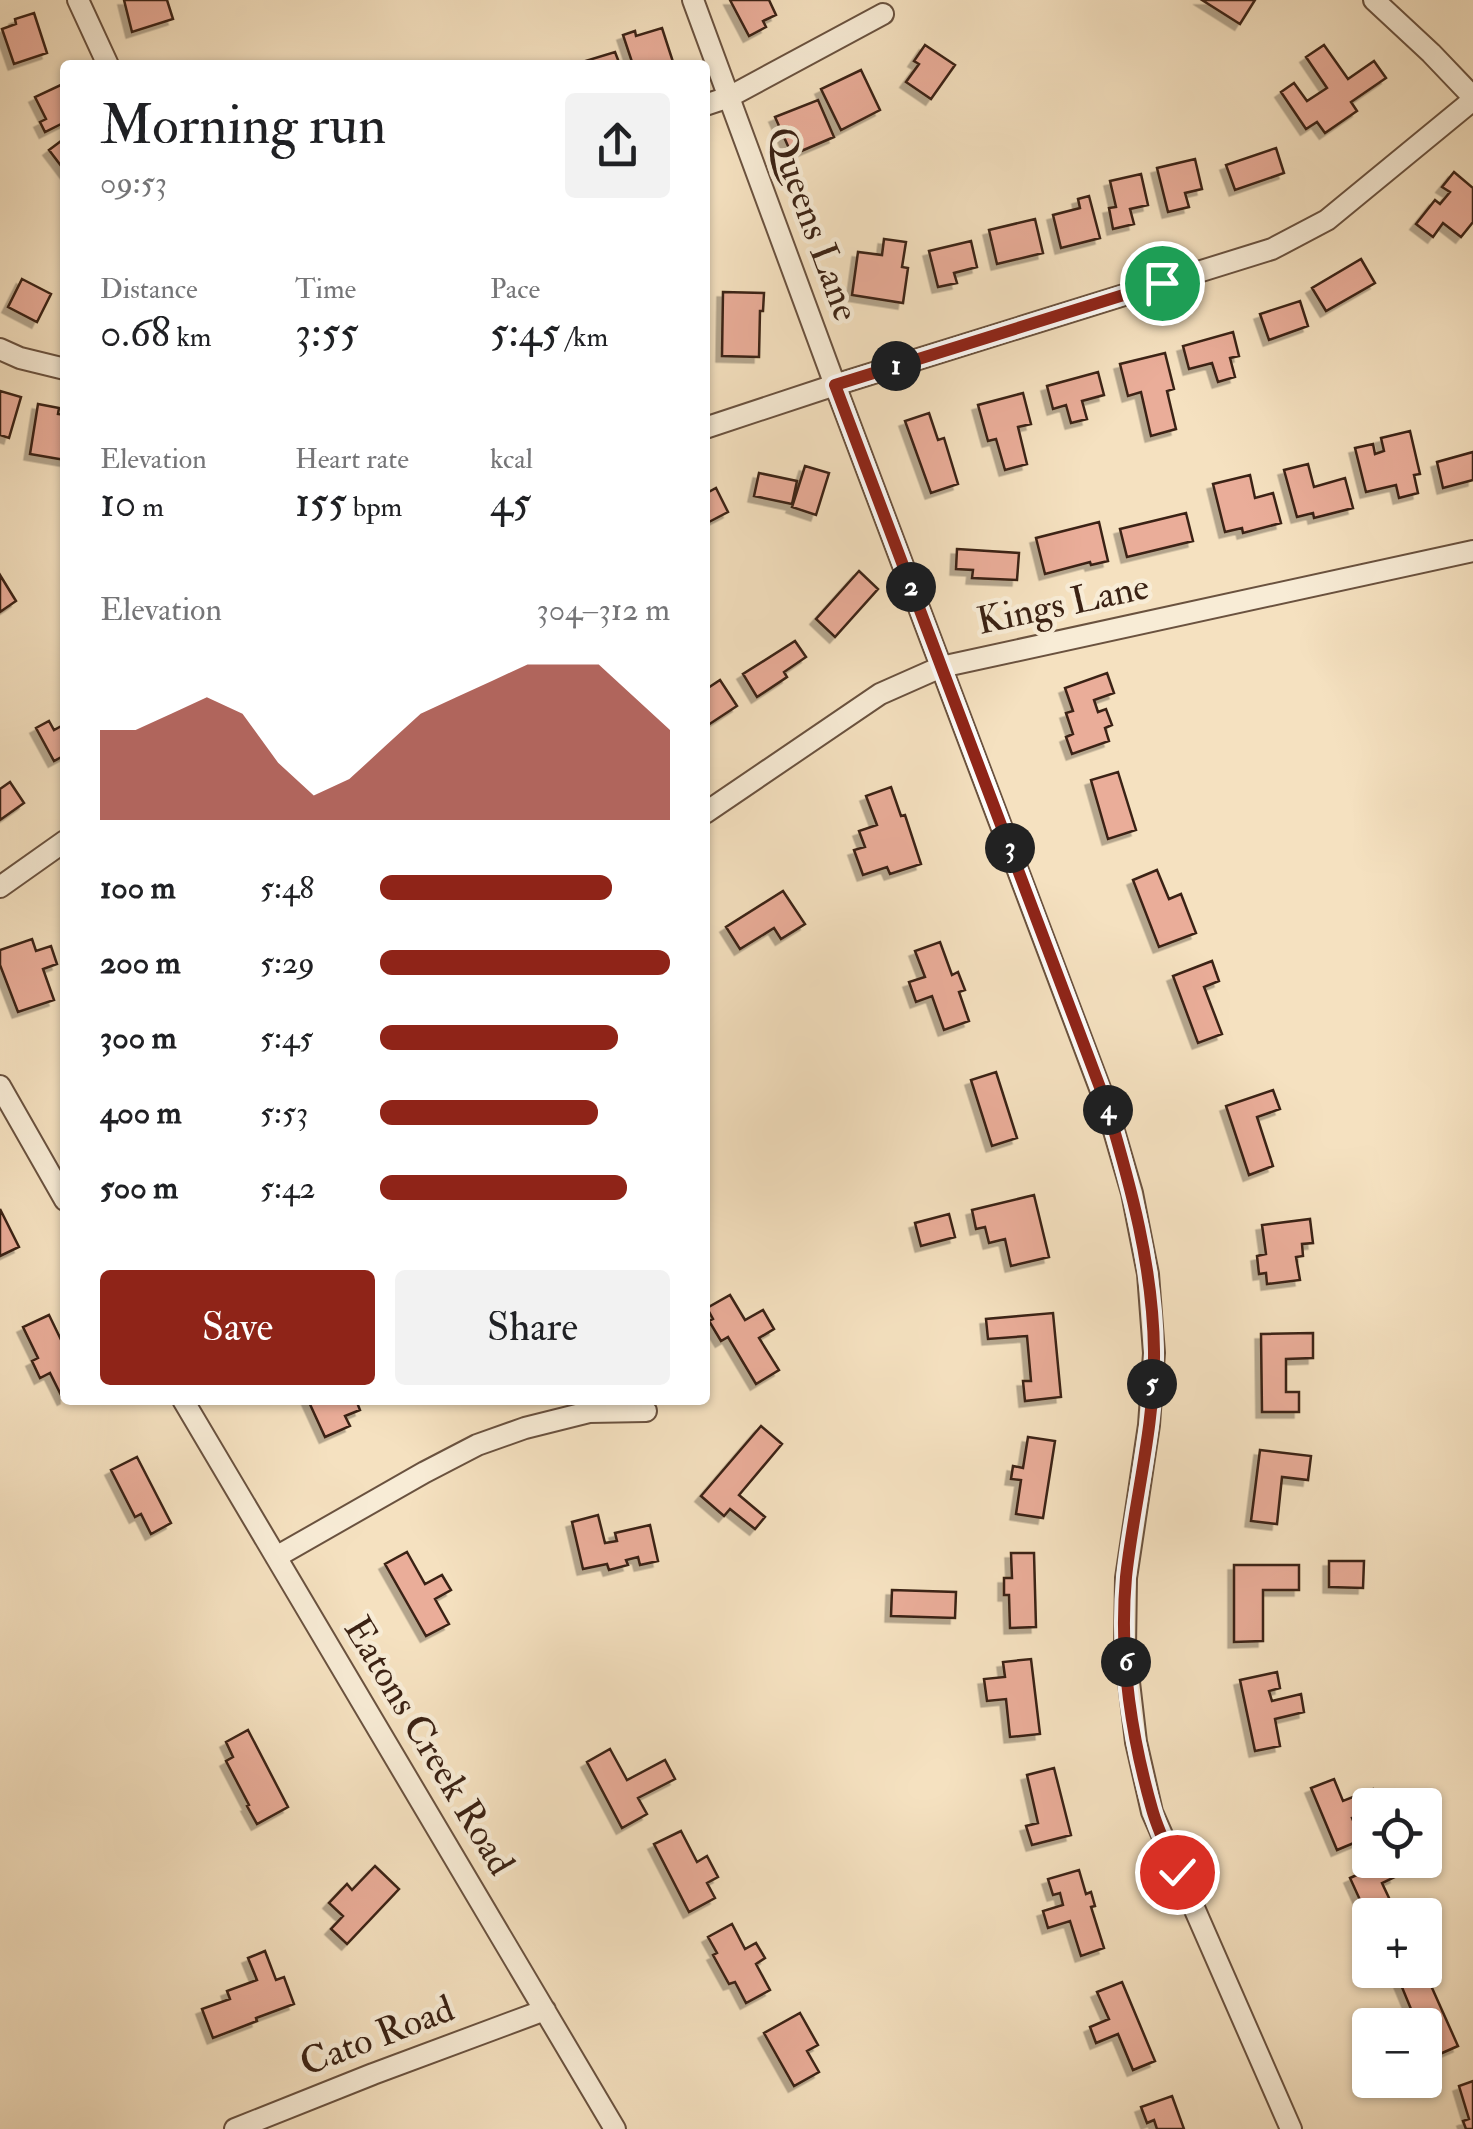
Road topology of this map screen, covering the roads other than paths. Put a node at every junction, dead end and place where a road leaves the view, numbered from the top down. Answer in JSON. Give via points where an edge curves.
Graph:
{"nodes":[{"id":1,"x":78,"y":0,"type":"edge"},
{"id":2,"x":693,"y":0,"type":"edge"},
{"id":3,"x":1374,"y":0,"type":"edge"},
{"id":4,"x":883,"y":14,"type":"dead end"},
{"id":5,"x":106,"y":60,"type":"edge"},
{"id":6,"x":729,"y":97,"type":"junction"},
{"id":7,"x":1473,"y":98,"type":"edge"},
{"id":8,"x":710,"y":103,"type":"edge"},
{"id":9,"x":0,"y":349,"type":"edge"},
{"id":10,"x":60,"y":368,"type":"edge"},
{"id":11,"x":835,"y":385,"type":"junction"},
{"id":12,"x":710,"y":426,"type":"edge"},
{"id":13,"x":1473,"y":551,"type":"edge"},
{"id":14,"x":941,"y":666,"type":"junction"},
{"id":15,"x":710,"y":810,"type":"edge"},
{"id":16,"x":60,"y":845,"type":"edge"},
{"id":17,"x":0,"y":887,"type":"edge"},
{"id":18,"x":0,"y":1086,"type":"edge"},
{"id":19,"x":60,"y":1191,"type":"edge"},
{"id":20,"x":186,"y":1405,"type":"edge"},
{"id":21,"x":646,"y":1410,"type":"dead end"},
{"id":22,"x":276,"y":1558,"type":"junction"},
{"id":23,"x":545,"y":2010,"type":"junction"},
{"id":24,"x":235,"y":2129,"type":"edge"},
{"id":25,"x":615,"y":2129,"type":"edge"},
{"id":26,"x":1291,"y":2129,"type":"edge"}],
"edges":[{"from":1,"to":5,"type":"street"},
{"from":2,"to":6,"type":"street","name":"Queens Lane"},
{"from":3,"to":7,"type":"street"},
{"from":4,"to":6,"type":"street"},
{"from":6,"to":8,"type":"street"},
{"from":6,"to":11,"type":"street","name":"Queens Lane"},
{"from":7,"to":11,"type":"street","via":[[1327,220],[1272,250]]},
{"from":9,"to":10,"type":"street"},
{"from":11,"to":12,"type":"street"},
{"from":11,"to":14,"type":"street","name":"Queens Lane"},
{"from":13,"to":14,"type":"street","name":"Kings Lane"},
{"from":14,"to":15,"type":"street","name":"Kings Lane","via":[[880,694]]},
{"from":14,"to":26,"type":"street","name":"Queens Lane","via":[[1107,1106],[1132,1193],[1154,1353],[1126,1578],[1124,1648],[1136,1742],[1158,1827]]},
{"from":16,"to":17,"type":"street"},
{"from":18,"to":19,"type":"street"},
{"from":20,"to":22,"type":"street","name":"Eatons Creek Road"},
{"from":21,"to":22,"type":"street","via":[[589,1412],[477,1446]]},
{"from":22,"to":23,"type":"street","name":"Eatons Creek Road"},
{"from":23,"to":24,"type":"street","name":"Cato Road"},
{"from":23,"to":25,"type":"street","name":"Eatons Creek Road"}]}
